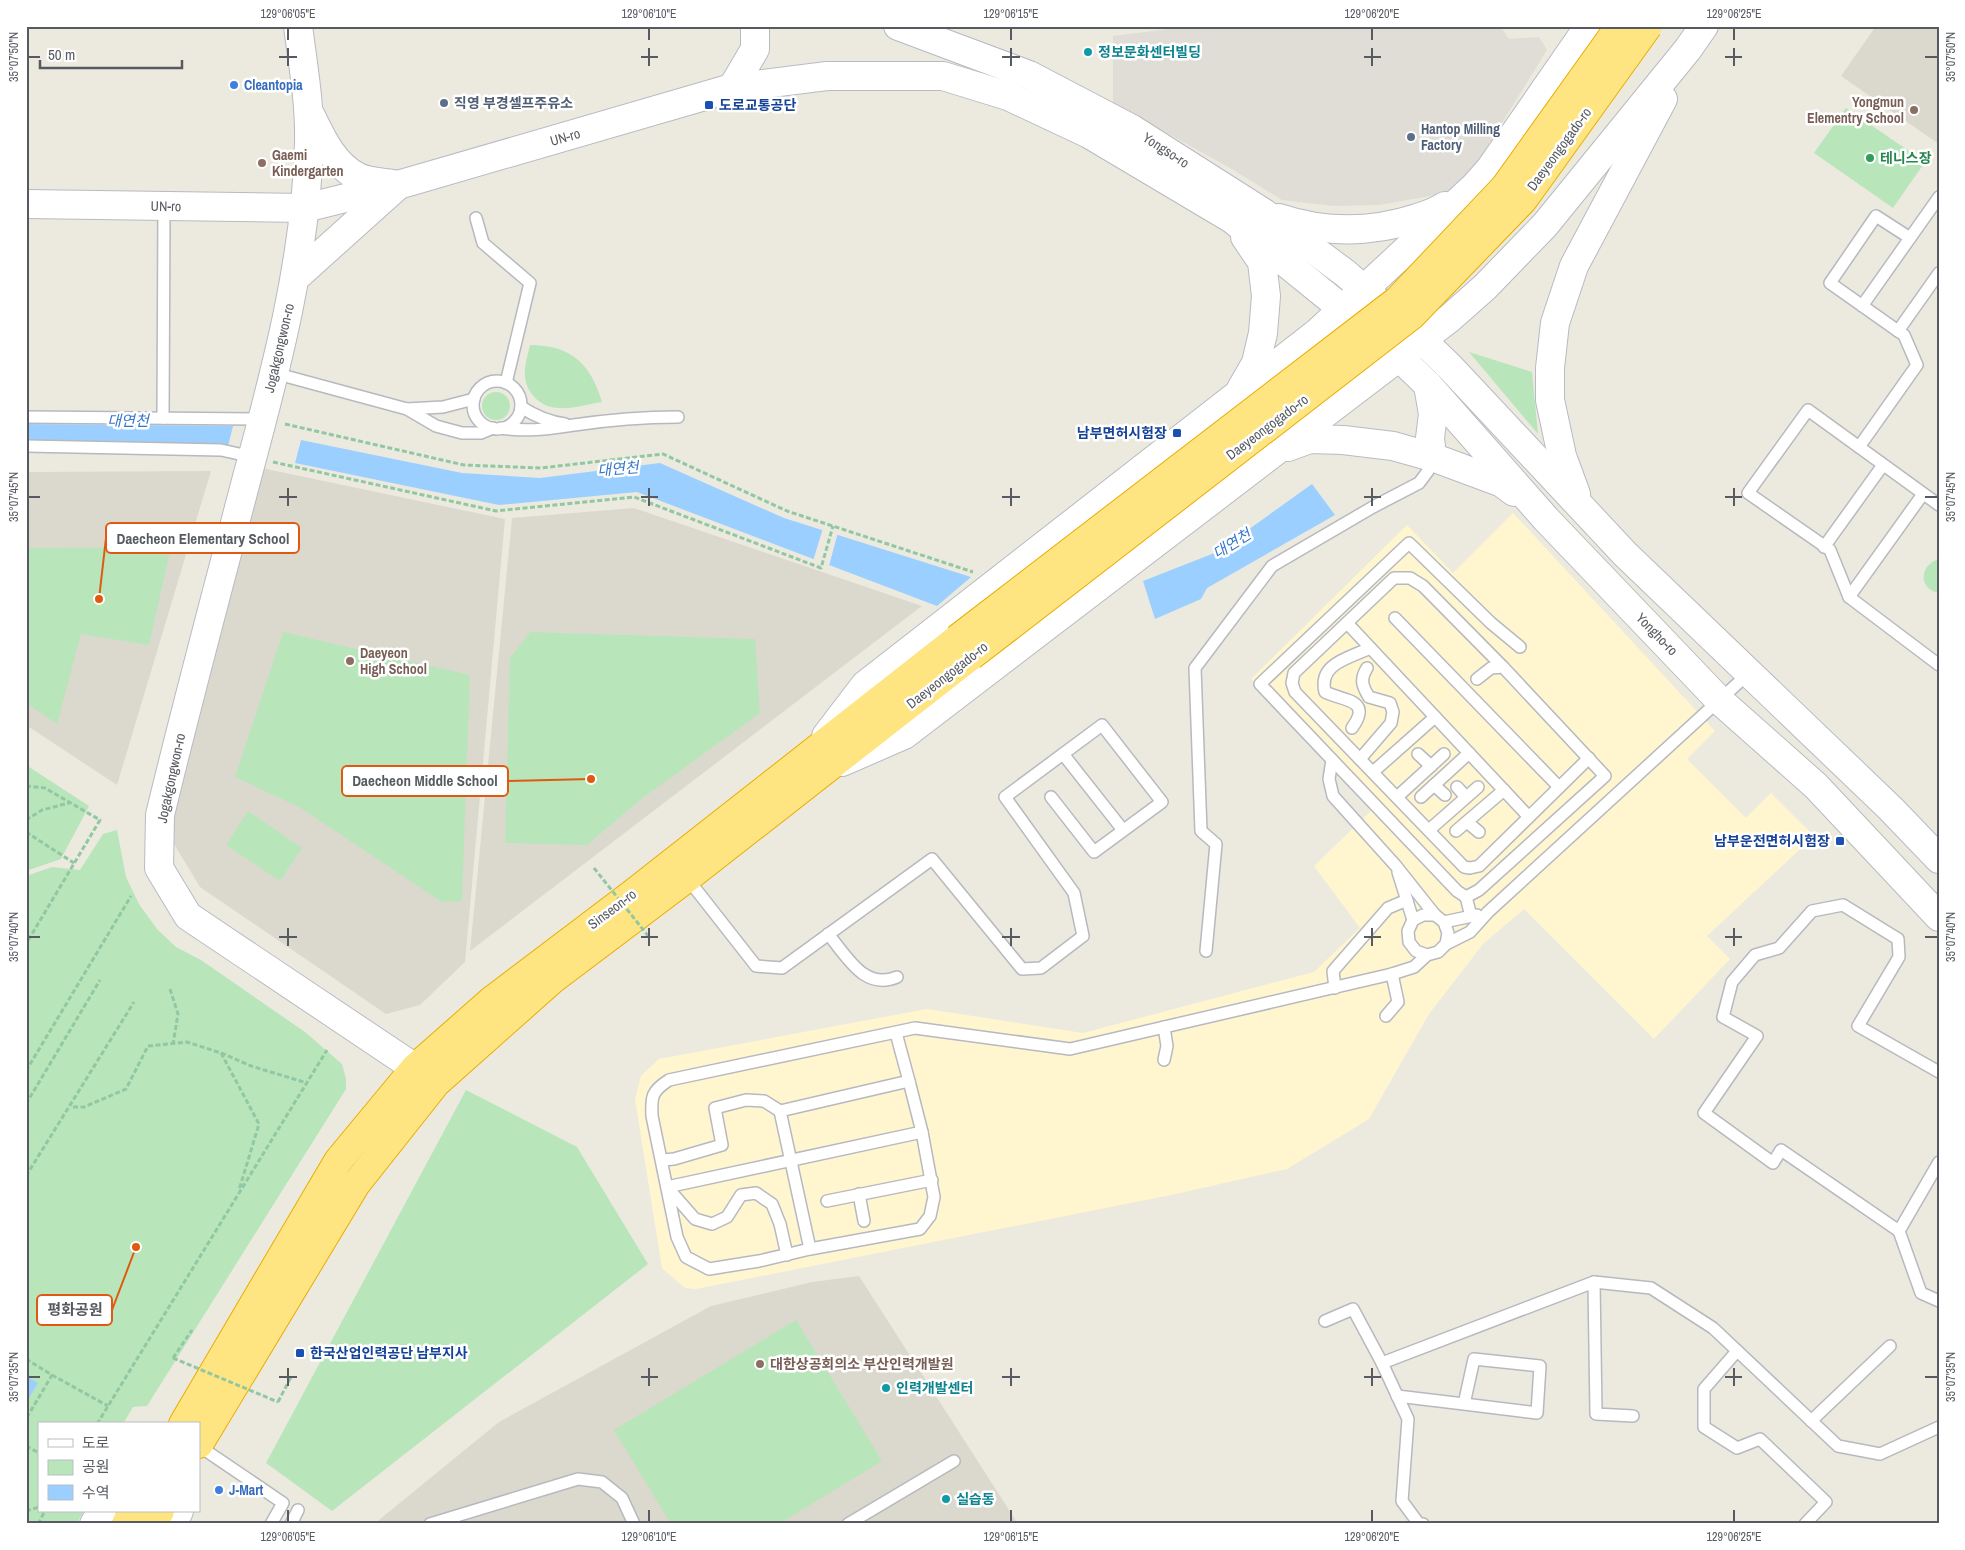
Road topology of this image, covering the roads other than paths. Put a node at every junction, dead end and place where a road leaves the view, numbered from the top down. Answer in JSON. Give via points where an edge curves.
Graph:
{"nodes":[{"id":1,"x":298,"y":26,"type":"edge"},
{"id":2,"x":755,"y":26,"type":"edge"},
{"id":3,"x":898,"y":26,"type":"edge"},
{"id":4,"x":1589,"y":26,"type":"edge"},
{"id":5,"x":1620,"y":26,"type":"edge"},
{"id":6,"x":1648,"y":26,"type":"edge"},
{"id":7,"x":1704,"y":26,"type":"edge"},
{"id":8,"x":1688,"y":49,"type":"junction"},
{"id":9,"x":732,"y":88,"type":"junction"},
{"id":10,"x":1008,"y":96,"type":"joint"},
{"id":11,"x":309,"y":112,"type":"junction"},
{"id":12,"x":398,"y":185,"type":"junction"},
{"id":13,"x":1476,"y":186,"type":"junction"},
{"id":14,"x":1939,"y":197,"type":"edge"},
{"id":15,"x":26,"y":204,"type":"edge"},
{"id":16,"x":164,"y":206,"type":"junction"},
{"id":17,"x":305,"y":208,"type":"junction"},
{"id":18,"x":1264,"y":213,"type":"junction"},
{"id":19,"x":476,"y":218,"type":"dead end"},
{"id":20,"x":1232,"y":219,"type":"junction"},
{"id":21,"x":1910,"y":238,"type":"junction"},
{"id":22,"x":1939,"y":273,"type":"edge"},
{"id":23,"x":296,"y":277,"type":"junction"},
{"id":24,"x":1365,"y":290,"type":"junction"},
{"id":25,"x":1862,"y":306,"type":"junction"},
{"id":26,"x":1344,"y":310,"type":"junction"},
{"id":27,"x":1898,"y":331,"type":"junction"},
{"id":28,"x":1413,"y":332,"type":"junction"},
{"id":29,"x":1391,"y":350,"type":"junction"},
{"id":30,"x":273,"y":372,"type":"junction"},
{"id":31,"x":506,"y":383,"type":"junction"},
{"id":32,"x":1428,"y":385,"type":"junction"},
{"id":33,"x":1237,"y":396,"type":"junction"},
{"id":34,"x":474,"y":399,"type":"junction"},
{"id":35,"x":521,"y":407,"type":"junction"},
{"id":36,"x":407,"y":408,"type":"junction"},
{"id":37,"x":26,"y":417,"type":"edge"},
{"id":38,"x":678,"y":417,"type":"dead end"},
{"id":39,"x":163,"y":418,"type":"junction"},
{"id":40,"x":262,"y":419,"type":"junction"},
{"id":41,"x":574,"y":425,"type":"junction"},
{"id":42,"x":497,"y":428,"type":"junction"},
{"id":43,"x":26,"y":446,"type":"edge"},
{"id":44,"x":1859,"y":447,"type":"junction"},
{"id":45,"x":1275,"y":451,"type":"junction"},
{"id":46,"x":253,"y":457,"type":"junction"},
{"id":47,"x":1432,"y":457,"type":"junction"},
{"id":48,"x":1884,"y":465,"type":"junction"},
{"id":49,"x":1923,"y":494,"type":"junction"},
{"id":50,"x":1580,"y":504,"type":"junction"},
{"id":51,"x":1939,"y":505,"type":"edge"},
{"id":52,"x":1546,"y":519,"type":"junction"},
{"id":53,"x":1824,"y":547,"type":"junction"},
{"id":54,"x":1849,"y":597,"type":"junction"},
{"id":55,"x":1395,"y":618,"type":"dead end"},
{"id":56,"x":1347,"y":623,"type":"junction"},
{"id":57,"x":1520,"y":647,"type":"dead end"},
{"id":58,"x":964,"y":648,"type":"junction"},
{"id":59,"x":1370,"y":648,"type":"junction"},
{"id":60,"x":1939,"y":665,"type":"edge"},
{"id":61,"x":1502,"y":667,"type":"junction"},
{"id":62,"x":1368,"y":668,"type":"dead end"},
{"id":63,"x":1749,"y":673,"type":"junction"},
{"id":64,"x":1477,"y":679,"type":"dead end"},
{"id":65,"x":1719,"y":700,"type":"junction"},
{"id":66,"x":1435,"y":717,"type":"junction"},
{"id":67,"x":1352,"y":728,"type":"dead end"},
{"id":68,"x":1063,"y":754,"type":"junction"},
{"id":69,"x":1418,"y":754,"type":"dead end"},
{"id":70,"x":1444,"y":754,"type":"dead end"},
{"id":71,"x":1470,"y":754,"type":"junction"},
{"id":72,"x":1360,"y":758,"type":"junction"},
{"id":73,"x":1589,"y":758,"type":"junction"},
{"id":74,"x":1332,"y":760,"type":"junction"},
{"id":75,"x":820,"y":761,"type":"junction"},
{"id":76,"x":1431,"y":766,"type":"junction"},
{"id":77,"x":1373,"y":772,"type":"junction"},
{"id":78,"x":1434,"y":785,"type":"junction"},
{"id":79,"x":1816,"y":786,"type":"junction"},
{"id":80,"x":1457,"y":787,"type":"dead end"},
{"id":81,"x":1478,"y":787,"type":"dead end"},
{"id":82,"x":1559,"y":787,"type":"junction"},
{"id":83,"x":1504,"y":790,"type":"junction"},
{"id":84,"x":1445,"y":795,"type":"dead end"},
{"id":85,"x":1051,"y":796,"type":"dead end"},
{"id":86,"x":1397,"y":797,"type":"junction"},
{"id":87,"x":1421,"y":797,"type":"dead end"},
{"id":88,"x":1466,"y":797,"type":"junction"},
{"id":89,"x":1891,"y":809,"type":"junction"},
{"id":90,"x":1529,"y":817,"type":"junction"},
{"id":91,"x":1467,"y":822,"type":"junction"},
{"id":92,"x":1123,"y":830,"type":"junction"},
{"id":93,"x":1429,"y":830,"type":"junction"},
{"id":94,"x":1456,"y":831,"type":"dead end"},
{"id":95,"x":1479,"y":832,"type":"dead end"},
{"id":96,"x":1939,"y":860,"type":"edge"},
{"id":97,"x":1396,"y":866,"type":"junction"},
{"id":98,"x":687,"y":878,"type":"junction"},
{"id":99,"x":1466,"y":897,"type":"junction"},
{"id":100,"x":1407,"y":900,"type":"junction"},
{"id":101,"x":1928,"y":900,"type":"edge"},
{"id":102,"x":1488,"y":912,"type":"junction"},
{"id":103,"x":1471,"y":916,"type":"junction"},
{"id":104,"x":1939,"y":917,"type":"edge"},
{"id":105,"x":1439,"y":919,"type":"junction"},
{"id":106,"x":1413,"y":920,"type":"junction"},
{"id":107,"x":828,"y":934,"type":"junction"},
{"id":108,"x":1446,"y":944,"type":"junction"},
{"id":109,"x":1206,"y":951,"type":"dead end"},
{"id":110,"x":1427,"y":955,"type":"junction"},
{"id":111,"x":1392,"y":974,"type":"junction"},
{"id":112,"x":897,"y":977,"type":"dead end"},
{"id":113,"x":1335,"y":988,"type":"junction"},
{"id":114,"x":1386,"y":1016,"type":"dead end"},
{"id":115,"x":1164,"y":1027,"type":"junction"},
{"id":116,"x":896,"y":1033,"type":"junction"},
{"id":117,"x":1164,"y":1060,"type":"dead end"},
{"id":118,"x":415,"y":1068,"type":"junction"},
{"id":119,"x":1939,"y":1072,"type":"edge"},
{"id":120,"x":909,"y":1081,"type":"junction"},
{"id":121,"x":780,"y":1111,"type":"junction"},
{"id":122,"x":922,"y":1132,"type":"junction"},
{"id":123,"x":662,"y":1160,"type":"junction"},
{"id":124,"x":791,"y":1160,"type":"junction"},
{"id":125,"x":1939,"y":1162,"type":"edge"},
{"id":126,"x":932,"y":1180,"type":"junction"},
{"id":127,"x":667,"y":1187,"type":"junction"},
{"id":128,"x":859,"y":1194,"type":"junction"},
{"id":129,"x":828,"y":1201,"type":"dead end"},
{"id":130,"x":864,"y":1221,"type":"dead end"},
{"id":131,"x":1899,"y":1232,"type":"junction"},
{"id":132,"x":810,"y":1249,"type":"junction"},
{"id":133,"x":787,"y":1255,"type":"junction"},
{"id":134,"x":1594,"y":1282,"type":"junction"},
{"id":135,"x":1939,"y":1301,"type":"edge"},
{"id":136,"x":1325,"y":1321,"type":"dead end"},
{"id":137,"x":1890,"y":1346,"type":"dead end"},
{"id":138,"x":1737,"y":1351,"type":"junction"},
{"id":139,"x":1382,"y":1363,"type":"junction"},
{"id":140,"x":1397,"y":1396,"type":"junction"},
{"id":141,"x":1464,"y":1404,"type":"junction"},
{"id":142,"x":1633,"y":1416,"type":"dead end"},
{"id":143,"x":1811,"y":1421,"type":"junction"},
{"id":144,"x":184,"y":1422,"type":"edge"},
{"id":145,"x":1939,"y":1427,"type":"edge"},
{"id":146,"x":200,"y":1443,"type":"edge"},
{"id":147,"x":200,"y":1446,"type":"edge"},
{"id":148,"x":954,"y":1461,"type":"dead end"},
{"id":149,"x":298,"y":1510,"type":"dead end"},
{"id":150,"x":101,"y":1512,"type":"edge"},
{"id":151,"x":133,"y":1512,"type":"edge"},
{"id":152,"x":159,"y":1512,"type":"edge"},
{"id":153,"x":179,"y":1512,"type":"edge"},
{"id":154,"x":634,"y":1523,"type":"edge"},
{"id":155,"x":94,"y":1524,"type":"edge"},
{"id":156,"x":126,"y":1524,"type":"edge"},
{"id":157,"x":153,"y":1524,"type":"edge"},
{"id":158,"x":173,"y":1524,"type":"edge"},
{"id":159,"x":271,"y":1524,"type":"edge"},
{"id":160,"x":291,"y":1524,"type":"edge"},
{"id":161,"x":430,"y":1524,"type":"edge"},
{"id":162,"x":848,"y":1524,"type":"edge"},
{"id":163,"x":1422,"y":1524,"type":"edge"},
{"id":164,"x":1805,"y":1524,"type":"edge"}],
"edges":[{"from":1,"to":11,"type":"main road"},
{"from":2,"to":9,"type":"main road","via":[[755,49]]},
{"from":3,"to":18,"type":"main road","name":"Yongso-ro","via":[[1029,75],[1132,128]]},
{"from":4,"to":13,"type":"main road"},
{"from":5,"to":58,"type":"highway","name":"Daeyeongogado-ro","bridge":true,"via":[[1505,187],[1398,300]]},
{"from":6,"to":58,"type":"highway","name":"Daeyeongogado-ro","bridge":true,"via":[[1522,200],[1411,316]]},
{"from":7,"to":8,"type":"main road"},
{"from":8,"to":28,"type":"main road","via":[[1545,226],[1450,318]]},
{"from":8,"to":50,"type":"main road","via":[[1574,266],[1555,323],[1550,400],[1562,456]]},
{"from":9,"to":10,"type":"main road","name":"UN-ro","via":[[828,76],[943,76]]},
{"from":9,"to":12,"type":"main road","name":"UN-ro"},
{"from":10,"to":20,"type":"main road","name":"Yongso-ro","via":[[1089,134]]},
{"from":11,"to":12,"type":"main road","via":[[325,145],[340,164],[359,178]]},
{"from":11,"to":17,"type":"main road","name":"Jogakgongwon-ro"},
{"from":12,"to":17,"type":"main road","name":"UN-ro"},
{"from":12,"to":23,"type":"main road"},
{"from":13,"to":18,"type":"main road","via":[[1438,212],[1375,228],[1336,230],[1298,225]]},
{"from":13,"to":24,"type":"main road"},
{"from":14,"to":21,"type":"lane"},
{"from":15,"to":16,"type":"main road","name":"UN-ro"},
{"from":16,"to":17,"type":"main road","name":"UN-ro"},
{"from":16,"to":39,"type":"lane"},
{"from":17,"to":23,"type":"main road","name":"Jogakgongwon-ro"},
{"from":18,"to":24,"type":"main road","name":"Yongso-ro"},
{"from":19,"to":31,"type":"lane","via":[[483,243],[530,283]]},
{"from":20,"to":26,"type":"main road","name":"Yongso-ro"},
{"from":20,"to":33,"type":"main road","via":[[1262,262],[1266,296],[1256,363]]},
{"from":21,"to":25,"type":"lane"},
{"from":21,"to":25,"type":"lane","via":[[1876,216],[1871,223],[1830,283]]},
{"from":22,"to":27,"type":"lane"},
{"from":23,"to":30,"type":"main road","name":"Jogakgongwon-ro"},
{"from":24,"to":26,"type":"main road"},
{"from":24,"to":28,"type":"main road","name":"Yongso-ro"},
{"from":25,"to":27,"type":"lane"},
{"from":26,"to":29,"type":"main road","name":"Yongso-ro"},
{"from":26,"to":33,"type":"main road"},
{"from":27,"to":44,"type":"lane","via":[[1904,335],[1916,364]]},
{"from":28,"to":29,"type":"main road"},
{"from":28,"to":50,"type":"main road"},
{"from":29,"to":32,"type":"main road","name":"Yongho-ro"},
{"from":29,"to":45,"type":"main road"},
{"from":30,"to":36,"type":"lane"},
{"from":30,"to":40,"type":"main road","name":"Jogakgongwon-ro"},
{"from":31,"to":34,"type":"lane","via":[[498,381],[483,386]]},
{"from":31,"to":35,"type":"lane","via":[[517,392]]},
{"from":32,"to":47,"type":"main road","via":[[1433,414]]},
{"from":32,"to":52,"type":"main road","name":"Yongho-ro"},
{"from":33,"to":75,"type":"main road","via":[[865,685]]},
{"from":34,"to":36,"type":"lane","via":[[443,407]]},
{"from":34,"to":42,"type":"lane","via":[[475,415],[486,426]]},
{"from":35,"to":41,"type":"lane","via":[[550,422]]},
{"from":35,"to":42,"type":"lane","via":[[515,421]]},
{"from":36,"to":42,"type":"lane","via":[[436,426],[462,433],[481,433]]},
{"from":37,"to":39,"type":"lane"},
{"from":38,"to":41,"type":"lane"},
{"from":39,"to":40,"type":"lane"},
{"from":40,"to":46,"type":"main road","name":"Jogakgongwon-ro"},
{"from":41,"to":42,"type":"lane","via":[[532,431]]},
{"from":43,"to":46,"type":"lane","via":[[221,450]]},
{"from":44,"to":48,"type":"lane"},
{"from":44,"to":53,"type":"lane","via":[[1808,410],[1748,493]]},
{"from":45,"to":47,"type":"main road","via":[[1310,439],[1343,440],[1393,446]]},
{"from":45,"to":75,"type":"main road","via":[[904,735]]},
{"from":46,"to":118,"type":"main road","name":"Jogakgongwon-ro","via":[[160,815],[159,868],[188,916]]},
{"from":47,"to":52,"type":"main road","via":[[1502,483]]},
{"from":47,"to":109,"type":"lane","via":[[1428,471],[1419,483],[1272,566],[1195,668],[1201,831],[1216,844]]},
{"from":48,"to":49,"type":"lane"},
{"from":48,"to":53,"type":"lane"},
{"from":49,"to":51,"type":"lane"},
{"from":49,"to":54,"type":"lane"},
{"from":50,"to":63,"type":"main road","via":[[1625,554]]},
{"from":52,"to":65,"type":"main road","name":"Yongho-ro"},
{"from":53,"to":54,"type":"lane","via":[[1830,550]]},
{"from":54,"to":60,"type":"lane"},
{"from":55,"to":82,"type":"lane"},
{"from":56,"to":59,"type":"lane"},
{"from":56,"to":61,"type":"lane","via":[[1394,578],[1410,578],[1423,586]]},
{"from":56,"to":72,"type":"lane","via":[[1294,673],[1292,683],[1295,692]]},
{"from":57,"to":74,"type":"lane","via":[[1490,623],[1408,543],[1260,684]]},
{"from":58,"to":75,"type":"highway","name":"Daeyeongogado-ro"},
{"from":59,"to":66,"type":"lane"},
{"from":59,"to":67,"type":"lane","via":[[1335,664],[1325,674],[1325,692],[1353,701],[1359,708]]},
{"from":61,"to":64,"type":"lane","via":[[1490,668]]},
{"from":61,"to":73,"type":"lane"},
{"from":62,"to":72,"type":"lane","via":[[1362,676],[1362,686],[1369,697],[1390,703],[1393,712],[1391,723]]},
{"from":63,"to":65,"type":"lane"},
{"from":63,"to":89,"type":"main road"},
{"from":65,"to":79,"type":"main road","name":"Yongho-ro"},
{"from":65,"to":102,"type":"lane"},
{"from":66,"to":71,"type":"lane"},
{"from":66,"to":77,"type":"lane"},
{"from":68,"to":92,"type":"lane"},
{"from":68,"to":92,"type":"lane","via":[[1102,725],[1162,802]]},
{"from":68,"to":107,"type":"lane","via":[[1005,797],[1074,893],[1083,936],[1041,968],[1022,968],[932,859]]},
{"from":69,"to":76,"type":"lane"},
{"from":70,"to":76,"type":"lane"},
{"from":71,"to":78,"type":"lane"},
{"from":71,"to":83,"type":"lane"},
{"from":72,"to":77,"type":"lane"},
{"from":73,"to":82,"type":"lane"},
{"from":73,"to":99,"type":"lane","via":[[1605,776],[1478,890]]},
{"from":74,"to":97,"type":"lane","via":[[1329,779],[1333,796]]},
{"from":74,"to":99,"type":"lane"},
{"from":75,"to":98,"type":"highway"},
{"from":75,"to":118,"type":"highway","name":"Sinseon-ro","via":[[491,1001]]},
{"from":76,"to":86,"type":"lane"},
{"from":77,"to":86,"type":"lane"},
{"from":78,"to":84,"type":"lane"},
{"from":78,"to":87,"type":"lane"},
{"from":79,"to":89,"type":"main road","via":[[1809,768],[1811,762],[1818,760],[1868,798]]},
{"from":79,"to":101,"type":"main road","name":"Yongho-ro"},
{"from":80,"to":88,"type":"lane"},
{"from":81,"to":88,"type":"lane"},
{"from":82,"to":90,"type":"lane"},
{"from":83,"to":90,"type":"lane"},
{"from":83,"to":91,"type":"lane"},
{"from":85,"to":92,"type":"lane","via":[[1094,852]]},
{"from":86,"to":93,"type":"lane"},
{"from":88,"to":93,"type":"lane"},
{"from":89,"to":96,"type":"main road"},
{"from":90,"to":93,"type":"lane","via":[[1478,866],[1470,868],[1464,867]]},
{"from":91,"to":94,"type":"lane"},
{"from":91,"to":95,"type":"lane"},
{"from":97,"to":100,"type":"lane"},
{"from":97,"to":105,"type":"lane"},
{"from":98,"to":107,"type":"lane","via":[[756,966],[782,968]]},
{"from":98,"to":146,"type":"highway","via":[[553,979],[436,1083],[356,1184]]},
{"from":99,"to":103,"type":"lane"},
{"from":100,"to":106,"type":"lane"},
{"from":100,"to":113,"type":"lane","via":[[1388,908],[1333,971]]},
{"from":101,"to":104,"type":"main road","name":"Yongho-ro"},
{"from":102,"to":103,"type":"lane"},
{"from":102,"to":108,"type":"lane","via":[[1470,932]]},
{"from":103,"to":105,"type":"lane"},
{"from":105,"to":106,"type":"lane","via":[[1423,915]]},
{"from":105,"to":108,"type":"lane","via":[[1448,933]]},
{"from":106,"to":110,"type":"lane","via":[[1408,930],[1409,942],[1416,951]]},
{"from":107,"to":112,"type":"lane","via":[[858,971],[872,980],[886,981]]},
{"from":108,"to":110,"type":"lane","via":[[1438,952]]},
{"from":110,"to":111,"type":"lane","via":[[1414,967]]},
{"from":111,"to":113,"type":"lane"},
{"from":111,"to":114,"type":"lane","via":[[1398,1002]]},
{"from":113,"to":115,"type":"lane"},
{"from":115,"to":116,"type":"lane","via":[[1070,1049],[915,1028]]},
{"from":115,"to":117,"type":"lane"},
{"from":116,"to":120,"type":"lane"},
{"from":116,"to":123,"type":"lane","via":[[669,1080],[658,1087],[651,1098]]},
{"from":118,"to":144,"type":"highway","name":"Sinseon-ro","via":[[338,1161]]},
{"from":119,"to":131,"type":"lane","via":[[1858,1026],[1899,958],[1898,939],[1843,905],[1812,911],[1779,948],[1755,955],[1732,982],[1723,1017],[1757,1036],[1704,1113],[1773,1163],[1781,1150]]},
{"from":120,"to":121,"type":"lane"},
{"from":120,"to":122,"type":"lane"},
{"from":121,"to":123,"type":"lane","via":[[764,1101],[755,1100],[715,1108],[722,1145]]},
{"from":121,"to":124,"type":"lane"},
{"from":122,"to":124,"type":"lane"},
{"from":122,"to":126,"type":"lane"},
{"from":123,"to":127,"type":"lane"},
{"from":124,"to":127,"type":"lane"},
{"from":124,"to":132,"type":"lane"},
{"from":125,"to":131,"type":"lane"},
{"from":126,"to":128,"type":"lane"},
{"from":126,"to":132,"type":"lane","via":[[934,1197],[930,1216],[920,1229]]},
{"from":127,"to":133,"type":"lane","via":[[677,1237],[686,1258],[709,1268]]},
{"from":127,"to":133,"type":"lane","via":[[695,1219],[712,1224],[727,1217],[741,1195],[756,1193],[772,1204]]},
{"from":128,"to":129,"type":"lane"},
{"from":128,"to":130,"type":"lane"},
{"from":131,"to":135,"type":"lane","via":[[1921,1293]]},
{"from":132,"to":133,"type":"lane"},
{"from":134,"to":138,"type":"lane","via":[[1651,1288],[1712,1328]]},
{"from":134,"to":139,"type":"lane"},
{"from":134,"to":142,"type":"lane","via":[[1596,1414]]},
{"from":136,"to":139,"type":"lane","via":[[1353,1309]]},
{"from":137,"to":143,"type":"lane"},
{"from":138,"to":143,"type":"lane"},
{"from":138,"to":164,"type":"lane","via":[[1704,1389],[1704,1427],[1737,1448],[1760,1439],[1826,1502]]},
{"from":139,"to":140,"type":"lane"},
{"from":140,"to":141,"type":"lane"},
{"from":140,"to":163,"type":"lane","via":[[1408,1419],[1402,1501]]},
{"from":141,"to":141,"type":"lane","via":[[1474,1359],[1540,1366],[1537,1413]]},
{"from":143,"to":145,"type":"lane","via":[[1838,1446],[1880,1454]]},
{"from":147,"to":159,"type":"lane","via":[[282,1503]]},
{"from":148,"to":162,"type":"lane"},
{"from":149,"to":160,"type":"lane"},
{"from":150,"to":155,"type":"main road"},
{"from":151,"to":156,"type":"highway"},
{"from":152,"to":157,"type":"highway"},
{"from":153,"to":158,"type":"main road"},
{"from":154,"to":161,"type":"lane","via":[[622,1498],[602,1482],[578,1478]]}]}
